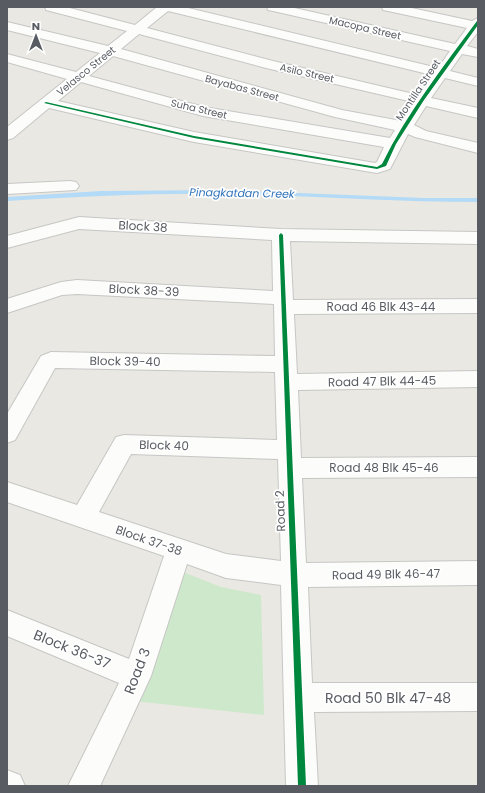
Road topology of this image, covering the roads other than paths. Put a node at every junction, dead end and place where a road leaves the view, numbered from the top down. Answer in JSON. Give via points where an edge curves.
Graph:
{"nodes":[{"id":1,"x":51,"y":7,"type":"edge"},
{"id":2,"x":166,"y":7,"type":"edge"},
{"id":3,"x":273,"y":7,"type":"edge"},
{"id":4,"x":388,"y":7,"type":"edge"},
{"id":5,"x":321,"y":12,"type":"edge"},
{"id":6,"x":477,"y":24,"type":"edge"},
{"id":7,"x":7,"y":26,"type":"edge"},
{"id":8,"x":138,"y":28,"type":"junction"},
{"id":9,"x":296,"y":38,"type":"junction"},
{"id":10,"x":458,"y":48,"type":"junction"},
{"id":11,"x":111,"y":51,"type":"junction"},
{"id":12,"x":478,"y":53,"type":"edge"},
{"id":13,"x":7,"y":58,"type":"edge"},
{"id":14,"x":271,"y":65,"type":"junction"},
{"id":15,"x":442,"y":74,"type":"junction"},
{"id":16,"x":78,"y":78,"type":"junction"},
{"id":17,"x":478,"y":82,"type":"edge"},
{"id":18,"x":422,"y":100,"type":"junction"},
{"id":19,"x":46,"y":103,"type":"junction"},
{"id":20,"x":478,"y":113,"type":"edge"},
{"id":21,"x":405,"y":127,"type":"junction"},
{"id":22,"x":8,"y":132,"type":"edge"},
{"id":23,"x":394,"y":144,"type":"junction"},
{"id":24,"x":478,"y":148,"type":"edge"},
{"id":25,"x":70,"y":186,"type":"dead end"},
{"id":26,"x":7,"y":189,"type":"edge"},
{"id":27,"x":281,"y":235,"type":"junction"},
{"id":28,"x":478,"y":238,"type":"edge"},
{"id":29,"x":7,"y":242,"type":"edge"},
{"id":30,"x":283,"y":302,"type":"junction"},
{"id":31,"x":7,"y":306,"type":"edge"},
{"id":32,"x":478,"y":306,"type":"edge"},
{"id":33,"x":286,"y":373,"type":"junction"},
{"id":34,"x":478,"y":379,"type":"edge"},
{"id":35,"x":7,"y":434,"type":"edge"},
{"id":36,"x":289,"y":459,"type":"junction"},
{"id":37,"x":478,"y":467,"type":"edge"},
{"id":38,"x":7,"y":492,"type":"edge"},
{"id":39,"x":83,"y":518,"type":"junction"},
{"id":40,"x":179,"y":551,"type":"junction"},
{"id":41,"x":478,"y":573,"type":"edge"},
{"id":42,"x":294,"y":575,"type":"junction"},
{"id":43,"x":7,"y":623,"type":"edge"},
{"id":44,"x":137,"y":676,"type":"junction"},
{"id":45,"x":478,"y":697,"type":"edge"},
{"id":46,"x":299,"y":698,"type":"junction"},
{"id":47,"x":84,"y":786,"type":"edge"},
{"id":48,"x":302,"y":786,"type":"edge"}],
"edges":[{"from":1,"to":8,"type":"street","name":"Asilo Street"},
{"from":2,"to":8,"type":"street","name":"Velasco Street"},
{"from":2,"to":9,"type":"street"},
{"from":3,"to":5,"type":"street","name":"Macopa Street"},
{"from":4,"to":6,"type":"street"},
{"from":5,"to":9,"type":"street"},
{"from":5,"to":10,"type":"street","name":"Macopa Street"},
{"from":6,"to":10,"type":"street","name":"Montilla Street"},
{"from":7,"to":11,"type":"street","name":"Bayabas Street"},
{"from":8,"to":11,"type":"street","name":"Velasco Street"},
{"from":8,"to":14,"type":"street","name":"Asilo Street"},
{"from":9,"to":14,"type":"street"},
{"from":9,"to":15,"type":"street"},
{"from":10,"to":12,"type":"street","name":"Macopa Street"},
{"from":10,"to":15,"type":"street","name":"Montilla Street"},
{"from":11,"to":16,"type":"street","name":"Velasco Street"},
{"from":11,"to":21,"type":"street","name":"Bayabas Street","via":[[340,114]]},
{"from":13,"to":16,"type":"street","name":"Suha Street"},
{"from":14,"to":18,"type":"street","name":"Asilo Street"},
{"from":15,"to":17,"type":"street"},
{"from":15,"to":18,"type":"street","name":"Montilla Street"},
{"from":16,"to":19,"type":"street","name":"Velasco Street"},
{"from":16,"to":23,"type":"street","name":"Suha Street","via":[[203,111]]},
{"from":18,"to":20,"type":"street","name":"Asilo Street"},
{"from":18,"to":21,"type":"street","name":"Montilla Street"},
{"from":19,"to":22,"type":"street","name":"Velasco Street"},
{"from":19,"to":23,"type":"street","name":"Montilla Street","via":[[194,137],[377,168],[384,165]]},
{"from":21,"to":23,"type":"street","name":"Montilla Street"},
{"from":21,"to":24,"type":"street","name":"Bayabas Street","via":[[421,134]]},
{"from":25,"to":26,"type":"street"},
{"from":27,"to":28,"type":"street","name":"Block 38"},
{"from":27,"to":29,"type":"street","name":"Block 38","via":[[79,223]]},
{"from":27,"to":30,"type":"street","name":"Road 2"},
{"from":30,"to":31,"type":"street","name":"Block 38-39","via":[[77,287],[61,289]]},
{"from":30,"to":32,"type":"street","name":"Road 46 Blk 43-44"},
{"from":30,"to":33,"type":"street","name":"Road 2"},
{"from":33,"to":34,"type":"street","name":"Road 47 Blk 44-45"},
{"from":33,"to":35,"type":"street","name":"Block 39-40","via":[[51,360]]},
{"from":33,"to":36,"type":"street","name":"Road 2"},
{"from":36,"to":37,"type":"street","name":"Road 48 Blk 45-46"},
{"from":36,"to":39,"type":"street","name":"Block 40","via":[[124,444]]},
{"from":36,"to":42,"type":"street","name":"Road 2"},
{"from":38,"to":39,"type":"street","name":"Block 37-38"},
{"from":39,"to":40,"type":"street","name":"Block 37-38"},
{"from":40,"to":42,"type":"street","name":"Block 37-38","via":[[226,566]]},
{"from":40,"to":44,"type":"street","name":"Road 3"},
{"from":41,"to":42,"type":"street","name":"Road 49 Blk 46-47"},
{"from":42,"to":46,"type":"street","name":"Road 2"},
{"from":43,"to":44,"type":"street","name":"Block 36-37"},
{"from":44,"to":47,"type":"street","name":"Road 3"},
{"from":45,"to":46,"type":"street","name":"Road 50 Blk 47-48"},
{"from":46,"to":48,"type":"street","name":"Road 2"}]}
